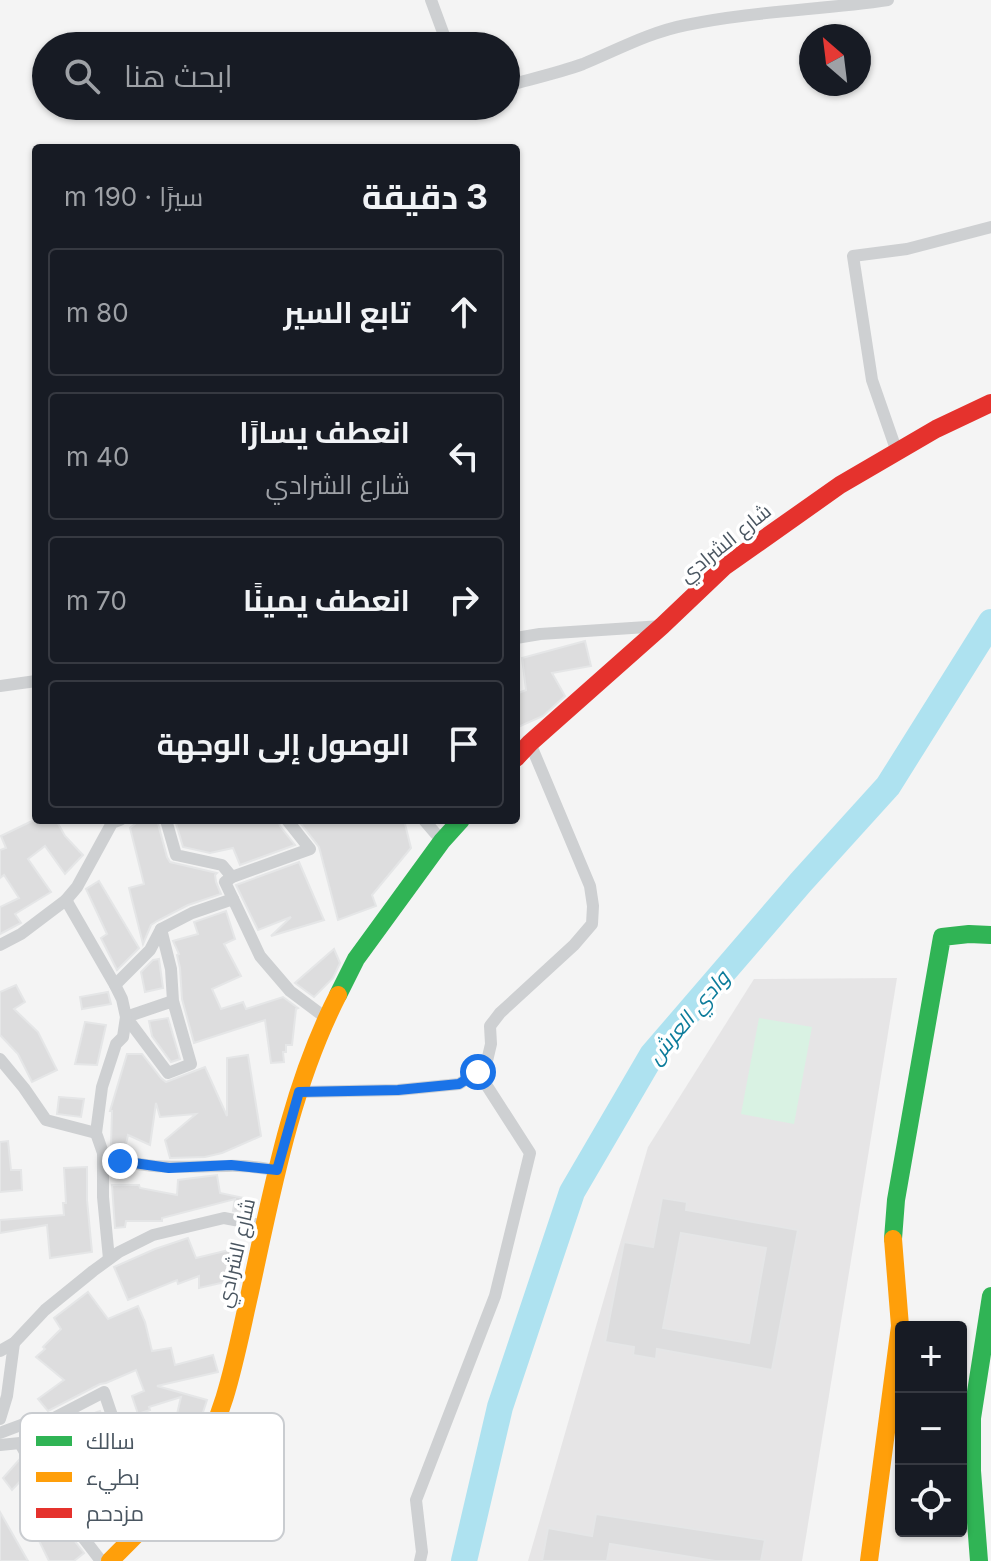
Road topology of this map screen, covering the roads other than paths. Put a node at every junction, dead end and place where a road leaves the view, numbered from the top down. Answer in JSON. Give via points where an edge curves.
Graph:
{"nodes":[{"id":1,"x":431,"y":0,"type":"edge"},
{"id":2,"x":748,"y":0,"type":"edge"},
{"id":3,"x":888,"y":0,"type":"edge"},
{"id":4,"x":750,"y":15,"type":"junction"},
{"id":5,"x":443,"y":32,"type":"edge"},
{"id":6,"x":520,"y":82,"type":"edge"},
{"id":7,"x":991,"y":227,"type":"edge"},
{"id":8,"x":991,"y":403,"type":"edge"},
{"id":9,"x":897,"y":452,"type":"junction"},
{"id":10,"x":662,"y":626,"type":"junction"},
{"id":11,"x":520,"y":637,"type":"edge"},
{"id":12,"x":32,"y":682,"type":"edge"},
{"id":13,"x":0,"y":686,"type":"edge"},
{"id":14,"x":530,"y":743,"type":"junction"},
{"id":15,"x":520,"y":754,"type":"edge"},
{"id":16,"x":111,"y":824,"type":"edge"},
{"id":17,"x":167,"y":824,"type":"edge"},
{"id":18,"x":290,"y":824,"type":"edge"},
{"id":19,"x":427,"y":824,"type":"edge"},
{"id":20,"x":457,"y":824,"type":"edge"},
{"id":21,"x":442,"y":841,"type":"junction"},
{"id":22,"x":232,"y":877,"type":"junction"},
{"id":23,"x":233,"y":899,"type":"junction"},
{"id":24,"x":66,"y":900,"type":"junction"},
{"id":25,"x":161,"y":929,"type":"junction"},
{"id":26,"x":991,"y":935,"type":"edge"},
{"id":27,"x":0,"y":945,"type":"edge"},
{"id":28,"x":115,"y":985,"type":"junction"},
{"id":29,"x":173,"y":1001,"type":"junction"},
{"id":30,"x":126,"y":1017,"type":"junction"},
{"id":31,"x":326,"y":1018,"type":"junction"},
{"id":32,"x":0,"y":1059,"type":"edge"},
{"id":33,"x":478,"y":1072,"type":"junction"},
{"id":34,"x":299,"y":1092,"type":"junction"},
{"id":35,"x":96,"y":1133,"type":"junction"},
{"id":36,"x":103,"y":1153,"type":"junction"},
{"id":37,"x":277,"y":1170,"type":"junction"},
{"id":38,"x":265,"y":1226,"type":"junction"},
{"id":39,"x":109,"y":1259,"type":"junction"},
{"id":40,"x":991,"y":1296,"type":"edge"},
{"id":41,"x":14,"y":1343,"type":"junction"},
{"id":42,"x":0,"y":1351,"type":"edge"},
{"id":43,"x":64,"y":1413,"type":"edge"},
{"id":44,"x":111,"y":1413,"type":"edge"},
{"id":45,"x":220,"y":1413,"type":"edge"},
{"id":46,"x":0,"y":1419,"type":"edge"},
{"id":47,"x":20,"y":1425,"type":"edge"},
{"id":48,"x":0,"y":1433,"type":"edge"},
{"id":49,"x":20,"y":1443,"type":"edge"},
{"id":50,"x":0,"y":1445,"type":"edge"},
{"id":51,"x":86,"y":1541,"type":"edge"},
{"id":52,"x":129,"y":1541,"type":"edge"},
{"id":53,"x":101,"y":1561,"type":"edge"},
{"id":54,"x":110,"y":1561,"type":"edge"},
{"id":55,"x":420,"y":1561,"type":"edge"},
{"id":56,"x":869,"y":1561,"type":"edge"},
{"id":57,"x":979,"y":1561,"type":"edge"}],
"edges":[{"from":1,"to":5,"type":"street"},
{"from":2,"to":4,"type":"street"},
{"from":3,"to":4,"type":"street"},
{"from":4,"to":6,"type":"street","via":[[676,28]]},
{"from":7,"to":9,"type":"street","via":[[907,249],[853,256],[872,380]]},
{"from":8,"to":9,"type":"street","name":"شارع الشرادي"},
{"from":9,"to":10,"type":"street","name":"شارع الشرادي","via":[[840,485],[724,567]]},
{"from":10,"to":11,"type":"street"},
{"from":10,"to":14,"type":"street","name":"شارع الشرادي"},
{"from":12,"to":13,"type":"street"},
{"from":14,"to":15,"type":"street","name":"شارع الشرادي"},
{"from":14,"to":33,"type":"street","via":[[590,886],[592,924],[500,1013],[490,1026],[487,1061]]},
{"from":16,"to":24,"type":"street"},
{"from":17,"to":22,"type":"street","via":[[176,855],[222,865]]},
{"from":18,"to":22,"type":"street","via":[[310,849]]},
{"from":19,"to":21,"type":"street"},
{"from":20,"to":21,"type":"street","name":"شارع الشرادي"},
{"from":21,"to":31,"type":"street","name":"شارع الشرادي","via":[[356,959]]},
{"from":22,"to":23,"type":"street","via":[[225,882]]},
{"from":23,"to":25,"type":"street"},
{"from":23,"to":31,"type":"street","via":[[260,956],[290,991]]},
{"from":24,"to":27,"type":"street"},
{"from":24,"to":28,"type":"street"},
{"from":25,"to":28,"type":"street","via":[[150,950]]},
{"from":25,"to":29,"type":"street"},
{"from":26,"to":56,"type":"street","via":[[942,937],[892,1232],[900,1326]]},
{"from":28,"to":30,"type":"street"},
{"from":29,"to":30,"type":"street"},
{"from":29,"to":30,"type":"street","via":[[191,1064],[168,1073]]},
{"from":30,"to":35,"type":"street","via":[[102,1087]]},
{"from":31,"to":34,"type":"street","name":"شارع الشرادي"},
{"from":32,"to":35,"type":"street","via":[[46,1120]]},
{"from":33,"to":34,"type":"street","via":[[459,1084]]},
{"from":33,"to":55,"type":"street","via":[[530,1153],[495,1296],[416,1500]]},
{"from":34,"to":37,"type":"street","name":"شارع الشرادي"},
{"from":35,"to":36,"type":"street"},
{"from":36,"to":37,"type":"street","via":[[120,1161],[169,1168],[231,1165]]},
{"from":36,"to":39,"type":"street"},
{"from":37,"to":38,"type":"street","name":"شارع الشرادي"},
{"from":38,"to":39,"type":"street","via":[[224,1218],[153,1235]]},
{"from":38,"to":45,"type":"street","name":"شارع الشرادي"},
{"from":39,"to":41,"type":"street","via":[[45,1310]]},
{"from":40,"to":57,"type":"street","via":[[972,1418]]},
{"from":41,"to":42,"type":"street"},
{"from":41,"to":46,"type":"street"},
{"from":43,"to":44,"type":"street","via":[[104,1392]]},
{"from":47,"to":48,"type":"street"},
{"from":49,"to":50,"type":"street"},
{"from":51,"to":53,"type":"street"},
{"from":52,"to":54,"type":"street","name":"شارع الشرادي"}]}
